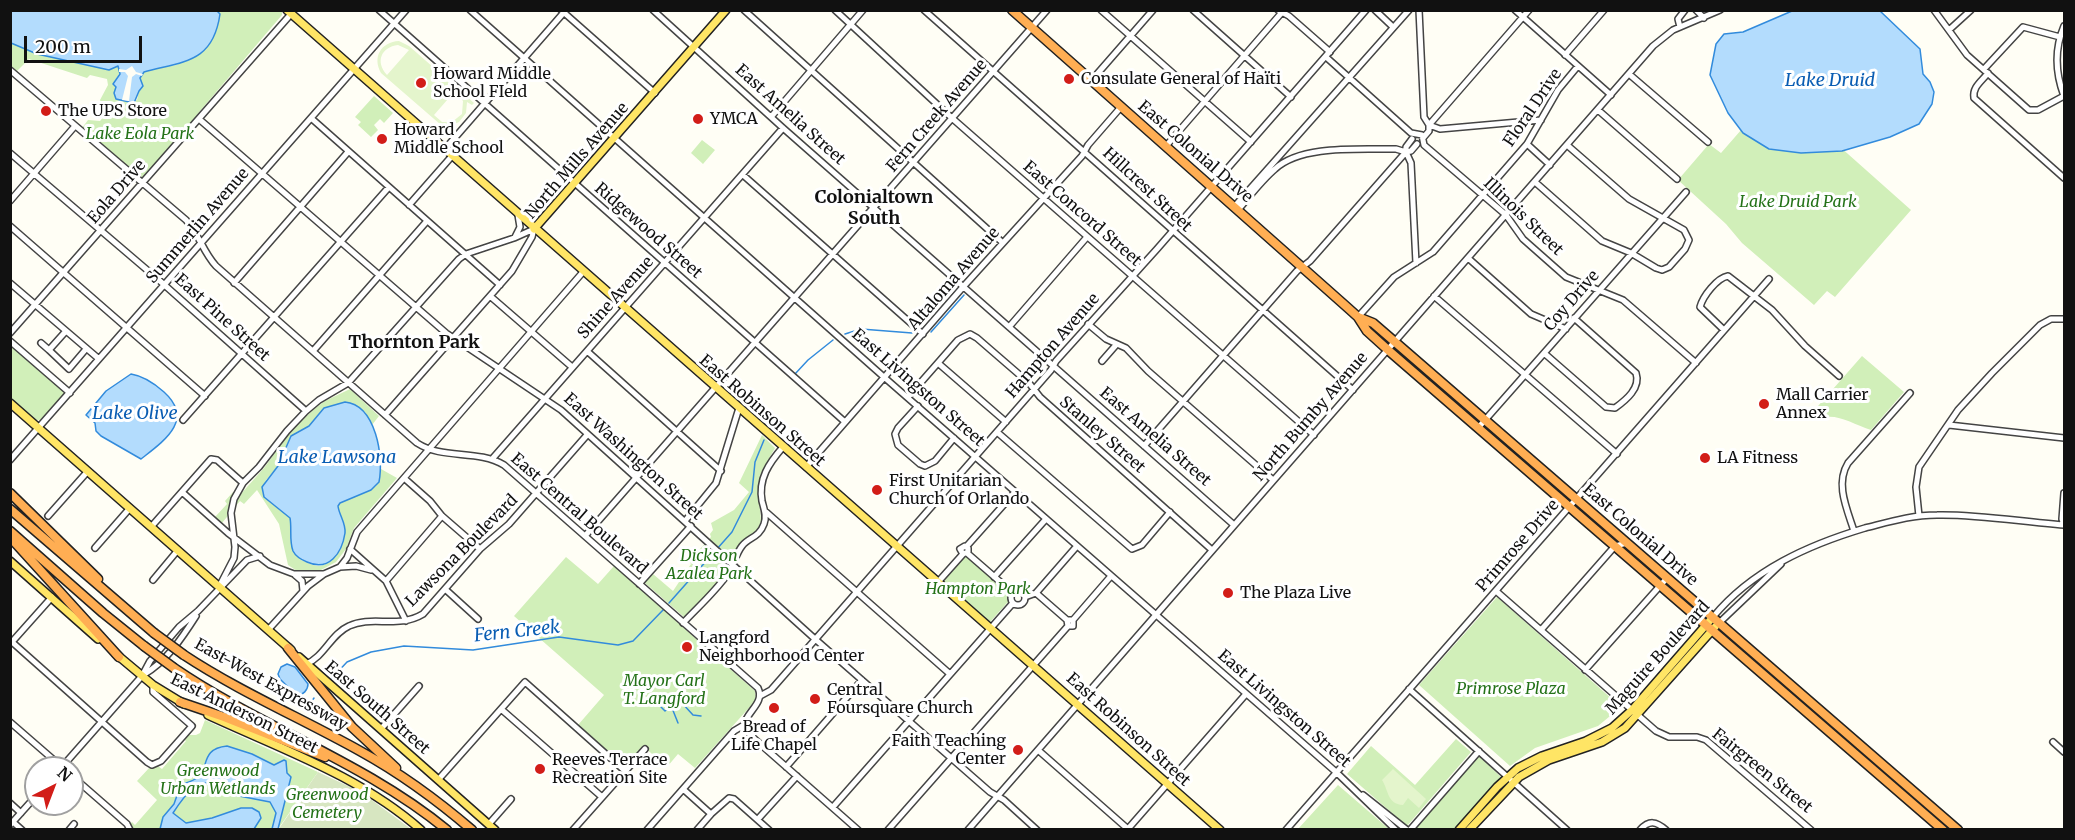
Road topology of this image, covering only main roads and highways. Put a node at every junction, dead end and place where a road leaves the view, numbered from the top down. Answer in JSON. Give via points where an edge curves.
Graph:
{"nodes":[{"id":1,"x":726,"y":10,"type":"edge"},
{"id":2,"x":1012,"y":10,"type":"edge"},
{"id":3,"x":289,"y":12,"type":"edge"},
{"id":4,"x":534,"y":229,"type":"junction"},
{"id":5,"x":1358,"y":316,"type":"junction"},
{"id":6,"x":10,"y":403,"type":"edge"},
{"id":7,"x":10,"y":493,"type":"edge"},
{"id":8,"x":10,"y":509,"type":"edge"},
{"id":9,"x":10,"y":531,"type":"edge"},
{"id":10,"x":10,"y":537,"type":"edge"},
{"id":11,"x":10,"y":561,"type":"edge"},
{"id":12,"x":1664,"y":581,"type":"junction"},
{"id":13,"x":117,"y":603,"type":"junction"},
{"id":14,"x":1713,"y":624,"type":"junction"},
{"id":15,"x":288,"y":648,"type":"junction"},
{"id":16,"x":119,"y":657,"type":"junction"},
{"id":17,"x":1768,"y":677,"type":"junction"},
{"id":18,"x":180,"y":702,"type":"junction"},
{"id":19,"x":1822,"y":712,"type":"junction"},
{"id":20,"x":1814,"y":718,"type":"junction"},
{"id":21,"x":1848,"y":734,"type":"junction"},
{"id":22,"x":360,"y":770,"type":"junction"},
{"id":23,"x":1510,"y":779,"type":"junction"},
{"id":24,"x":1897,"y":783,"type":"junction"},
{"id":25,"x":414,"y":785,"type":"junction"},
{"id":26,"x":421,"y":830,"type":"edge"},
{"id":27,"x":446,"y":830,"type":"edge"},
{"id":28,"x":472,"y":830,"type":"edge"},
{"id":29,"x":495,"y":830,"type":"edge"},
{"id":30,"x":1220,"y":830,"type":"edge"},
{"id":31,"x":1459,"y":830,"type":"edge"},
{"id":32,"x":1469,"y":830,"type":"edge"},
{"id":33,"x":1943,"y":830,"type":"edge"},
{"id":34,"x":1958,"y":830,"type":"edge"}],
"edges":[{"from":1,"to":4,"type":"main road","name":"North Mills Avenue"},
{"from":2,"to":5,"type":"highway","name":"East Colonial Drive"},
{"from":3,"to":4,"type":"main road","name":"East Robinson Street"},
{"from":4,"to":30,"type":"main road","name":"East Robinson Street"},
{"from":5,"to":12,"type":"highway","name":"East Colonial Drive","via":[[1395,342],[1627,543]]},
{"from":5,"to":12,"type":"highway","name":"East Colonial Drive","via":[[1366,331],[1478,428],[1616,546]]},
{"from":6,"to":15,"type":"main road","name":"East South Street","via":[[241,606],[271,627]]},
{"from":7,"to":13,"type":"highway","via":[[96,577]]},
{"from":8,"to":13,"type":"highway","name":"East-West Expressway"},
{"from":9,"to":22,"type":"highway","name":"East-West Expressway","bridge":true,"via":[[119,627],[174,668],[237,707]]},
{"from":10,"to":16,"type":"highway"},
{"from":11,"to":16,"type":"main road","name":"East Anderson Street"},
{"from":12,"to":14,"type":"highway","name":"East Colonial Drive"},
{"from":13,"to":25,"type":"highway","name":"East-West Expressway","bridge":true,"via":[[184,655],[252,696],[362,752]]},
{"from":14,"to":17,"type":"highway","name":"East Colonial Drive"},
{"from":14,"to":19,"type":"highway","name":"East Colonial Drive"},
{"from":14,"to":23,"type":"main road","name":"Maguire Boulevard","via":[[1625,728],[1602,742],[1549,760]]},
{"from":15,"to":25,"type":"highway","via":[[352,727]]},
{"from":15,"to":29,"type":"main road","name":"East South Street"},
{"from":16,"to":18,"type":"main road","name":"East Anderson Street"},
{"from":17,"to":19,"type":"highway","via":[[1775,678],[1812,711]]},
{"from":17,"to":20,"type":"highway","name":"East Colonial Drive"},
{"from":18,"to":22,"type":"highway"},
{"from":18,"to":26,"type":"main road","name":"East Anderson Street","via":[[354,782]]},
{"from":19,"to":21,"type":"highway","name":"East Colonial Drive"},
{"from":20,"to":21,"type":"highway"},
{"from":20,"to":24,"type":"highway","name":"East Colonial Drive"},
{"from":21,"to":24,"type":"highway","name":"East Colonial Drive"},
{"from":22,"to":27,"type":"highway","name":"East-West Expressway"},
{"from":23,"to":31,"type":"main road","name":"Maguire Boulevard"},
{"from":23,"to":32,"type":"main road","name":"Maguire Boulevard"},
{"from":24,"to":33,"type":"highway","name":"East Colonial Drive"},
{"from":24,"to":34,"type":"highway","name":"East Colonial Drive"},
{"from":25,"to":28,"type":"highway","name":"East-West Expressway"}]}
